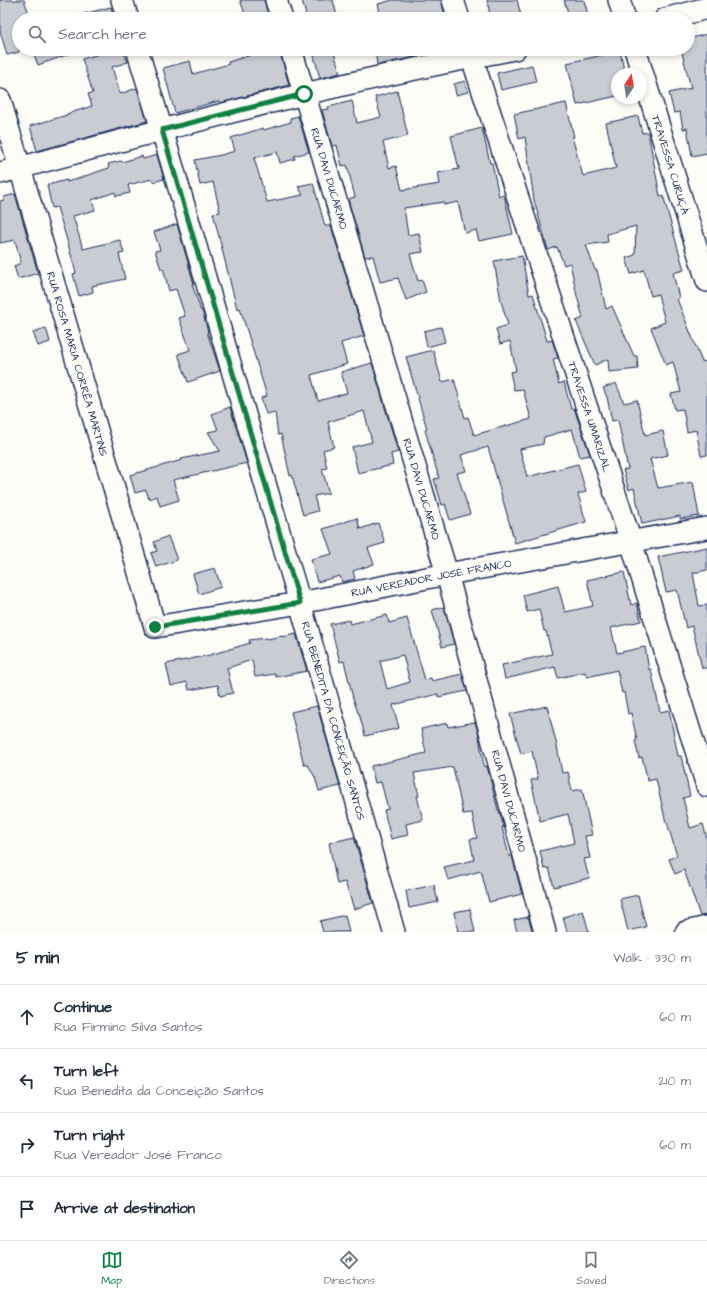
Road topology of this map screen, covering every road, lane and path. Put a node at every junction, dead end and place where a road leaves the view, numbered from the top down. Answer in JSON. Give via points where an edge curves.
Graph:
{"nodes":[{"id":1,"x":122,"y":0,"type":"edge"},
{"id":2,"x":276,"y":0,"type":"edge"},
{"id":3,"x":453,"y":0,"type":"edge"},
{"id":4,"x":619,"y":0,"type":"edge"},
{"id":5,"x":707,"y":8,"type":"edge"},
{"id":6,"x":126,"y":12,"type":"edge"},
{"id":7,"x":280,"y":12,"type":"edge"},
{"id":8,"x":457,"y":12,"type":"edge"},
{"id":9,"x":623,"y":12,"type":"edge"},
{"id":10,"x":692,"y":12,"type":"edge"},
{"id":11,"x":139,"y":56,"type":"edge"},
{"id":12,"x":293,"y":56,"type":"edge"},
{"id":13,"x":458,"y":56,"type":"edge"},
{"id":14,"x":471,"y":56,"type":"edge"},
{"id":15,"x":636,"y":56,"type":"edge"},
{"id":16,"x":304,"y":94,"type":"junction"},
{"id":17,"x":0,"y":100,"type":"edge"},
{"id":18,"x":162,"y":130,"type":"junction"},
{"id":19,"x":21,"y":168,"type":"junction"},
{"id":20,"x":0,"y":173,"type":"edge"},
{"id":21,"x":707,"y":281,"type":"edge"},
{"id":22,"x":707,"y":528,"type":"edge"},
{"id":23,"x":631,"y":542,"type":"junction"},
{"id":24,"x":447,"y":574,"type":"junction"},
{"id":25,"x":300,"y":603,"type":"junction"},
{"id":26,"x":155,"y":627,"type":"joint"},
{"id":27,"x":707,"y":786,"type":"edge"},
{"id":28,"x":707,"y":927,"type":"edge"},
{"id":29,"x":394,"y":932,"type":"edge"},
{"id":30,"x":545,"y":932,"type":"edge"},
{"id":31,"x":686,"y":932,"type":"edge"}],
"edges":[{"from":1,"to":6,"type":"street"},
{"from":2,"to":7,"type":"street"},
{"from":3,"to":8,"type":"street"},
{"from":4,"to":9,"type":"street"},
{"from":5,"to":10,"type":"street"},
{"from":11,"to":18,"type":"street","name":"RUA BENEDITA DA CONCEIÇÃO SANTOS"},
{"from":12,"to":16,"type":"street","name":"RUA DAVI DUCARMO"},
{"from":13,"to":16,"type":"street"},
{"from":14,"to":23,"type":"street","name":"TRAVESSA UMARIZAL"},
{"from":15,"to":21,"type":"street","name":"TRAVESSA CURUÇÁ"},
{"from":16,"to":18,"type":"street"},
{"from":16,"to":24,"type":"street","name":"RUA DAVI DUCARMO"},
{"from":17,"to":19,"type":"street","name":"RUA ROSA MARIA CORRÊA MARTINS"},
{"from":18,"to":19,"type":"street"},
{"from":18,"to":25,"type":"street","name":"RUA BENEDITA DA CONCEIÇÃO SANTOS"},
{"from":19,"to":20,"type":"street"},
{"from":19,"to":26,"type":"street","name":"RUA ROSA MARIA CORRÊA MARTINS"},
{"from":22,"to":23,"type":"street","name":"RUA VEREADOR JOSÉ FRANCO"},
{"from":23,"to":24,"type":"street","name":"RUA VEREADOR JOSÉ FRANCO"},
{"from":23,"to":27,"type":"street","name":"TRAVESSA UMARIZAL"},
{"from":24,"to":25,"type":"street","name":"RUA VEREADOR JOSÉ FRANCO"},
{"from":24,"to":30,"type":"street","name":"RUA DAVI DUCARMO"},
{"from":25,"to":26,"type":"street","name":"RUA VEREADOR JOSÉ FRANCO"},
{"from":25,"to":29,"type":"street","name":"RUA BENEDITA DA CONCEIÇÃO SANTOS"},
{"from":28,"to":31,"type":"street"}]}
